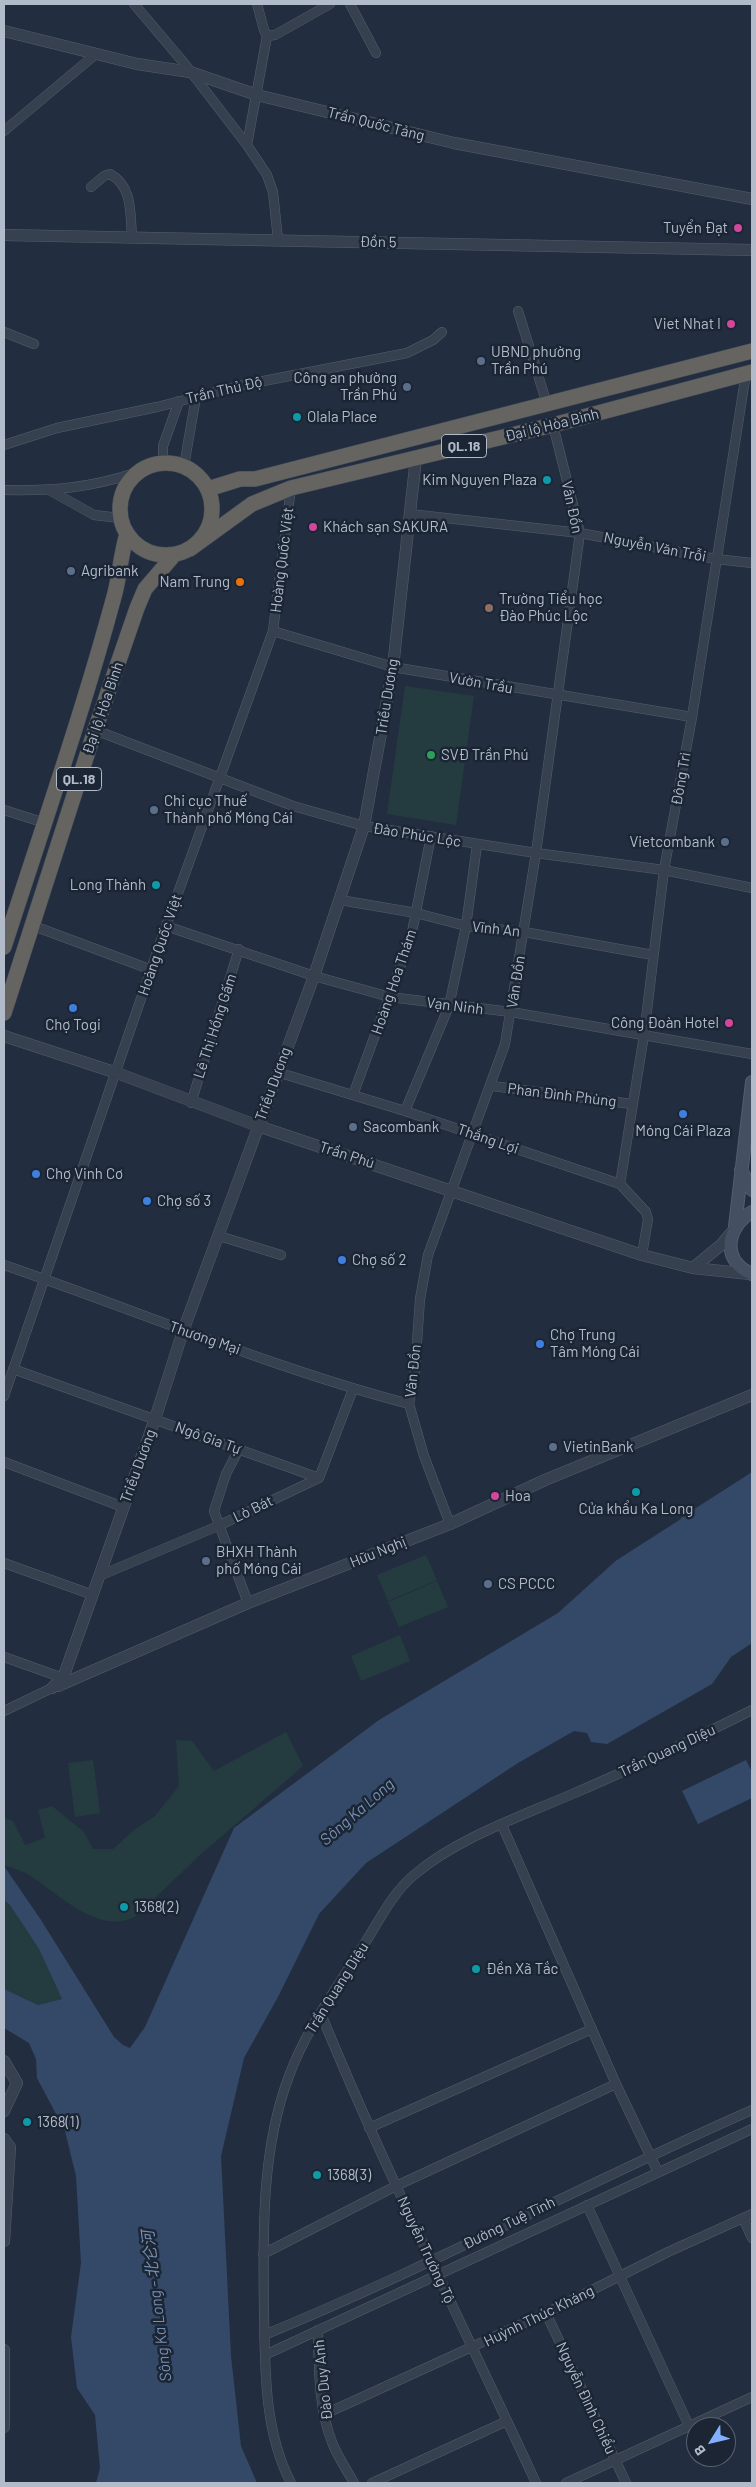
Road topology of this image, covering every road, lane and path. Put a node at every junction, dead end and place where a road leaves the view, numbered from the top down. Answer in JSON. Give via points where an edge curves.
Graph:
{"nodes":[{"id":1,"x":257,"y":4,"type":"edge"},
{"id":2,"x":330,"y":4,"type":"edge"},
{"id":3,"x":350,"y":4,"type":"edge"},
{"id":4,"x":137,"y":5,"type":"edge"},
{"id":5,"x":4,"y":31,"type":"edge"},
{"id":6,"x":268,"y":36,"type":"junction"},
{"id":7,"x":376,"y":53,"type":"dead end"},
{"id":8,"x":96,"y":54,"type":"junction"},
{"id":9,"x":190,"y":72,"type":"junction"},
{"id":10,"x":257,"y":95,"type":"junction"},
{"id":11,"x":4,"y":131,"type":"edge"},
{"id":12,"x":247,"y":145,"type":"junction"},
{"id":13,"x":91,"y":187,"type":"dead end"},
{"id":14,"x":752,"y":198,"type":"edge"},
{"id":15,"x":4,"y":235,"type":"edge"},
{"id":16,"x":132,"y":236,"type":"junction"},
{"id":17,"x":278,"y":240,"type":"junction"},
{"id":18,"x":752,"y":250,"type":"edge"},
{"id":19,"x":518,"y":311,"type":"dead end"},
{"id":20,"x":4,"y":332,"type":"edge"},
{"id":21,"x":442,"y":332,"type":"dead end"},
{"id":22,"x":34,"y":344,"type":"dead end"},
{"id":23,"x":752,"y":348,"type":"edge"},
{"id":24,"x":749,"y":372,"type":"edge"},
{"id":25,"x":196,"y":396,"type":"junction"},
{"id":26,"x":180,"y":401,"type":"junction"},
{"id":27,"x":547,"y":404,"type":"junction"},
{"id":28,"x":553,"y":425,"type":"junction"},
{"id":29,"x":415,"y":437,"type":"junction"},
{"id":30,"x":4,"y":445,"type":"edge"},
{"id":31,"x":418,"y":457,"type":"junction"},
{"id":32,"x":163,"y":462,"type":"junction"},
{"id":33,"x":184,"y":466,"type":"junction"},
{"id":34,"x":135,"y":473,"type":"junction"},
{"id":35,"x":291,"y":488,"type":"junction"},
{"id":36,"x":208,"y":489,"type":"junction"},
{"id":37,"x":4,"y":490,"type":"edge"},
{"id":38,"x":51,"y":491,"type":"junction"},
{"id":39,"x":410,"y":514,"type":"junction"},
{"id":40,"x":120,"y":518,"type":"junction"},
{"id":41,"x":580,"y":533,"type":"junction"},
{"id":42,"x":126,"y":534,"type":"junction"},
{"id":43,"x":190,"y":549,"type":"junction"},
{"id":44,"x":174,"y":555,"type":"junction"},
{"id":45,"x":716,"y":559,"type":"junction"},
{"id":46,"x":752,"y":564,"type":"edge"},
{"id":47,"x":273,"y":631,"type":"junction"},
{"id":48,"x":393,"y":667,"type":"junction"},
{"id":49,"x":557,"y":696,"type":"junction"},
{"id":50,"x":692,"y":717,"type":"junction"},
{"id":51,"x":76,"y":723,"type":"junction"},
{"id":52,"x":95,"y":730,"type":"junction"},
{"id":53,"x":218,"y":778,"type":"junction"},
{"id":54,"x":4,"y":810,"type":"edge"},
{"id":55,"x":45,"y":823,"type":"junction"},
{"id":56,"x":364,"y":826,"type":"junction"},
{"id":57,"x":431,"y":836,"type":"junction"},
{"id":58,"x":477,"y":845,"type":"junction"},
{"id":59,"x":536,"y":854,"type":"junction"},
{"id":60,"x":664,"y":870,"type":"junction"},
{"id":61,"x":752,"y":888,"type":"edge"},
{"id":62,"x":340,"y":900,"type":"junction"},
{"id":63,"x":416,"y":913,"type":"junction"},
{"id":64,"x":31,"y":925,"type":"junction"},
{"id":65,"x":166,"y":926,"type":"junction"},
{"id":66,"x":466,"y":926,"type":"junction"},
{"id":67,"x":7,"y":927,"type":"edge"},
{"id":68,"x":524,"y":932,"type":"junction"},
{"id":69,"x":4,"y":947,"type":"edge"},
{"id":70,"x":240,"y":949,"type":"junction"},
{"id":71,"x":653,"y":955,"type":"junction"},
{"id":72,"x":152,"y":970,"type":"junction"},
{"id":73,"x":314,"y":976,"type":"junction"},
{"id":74,"x":390,"y":997,"type":"junction"},
{"id":75,"x":449,"y":1006,"type":"junction"},
{"id":76,"x":511,"y":1012,"type":"junction"},
{"id":77,"x":4,"y":1013,"type":"edge"},
{"id":78,"x":644,"y":1034,"type":"junction"},
{"id":79,"x":4,"y":1036,"type":"edge"},
{"id":80,"x":752,"y":1054,"type":"edge"},
{"id":81,"x":278,"y":1072,"type":"junction"},
{"id":82,"x":117,"y":1073,"type":"junction"},
{"id":83,"x":752,"y":1082,"type":"edge"},
{"id":84,"x":492,"y":1086,"type":"junction"},
{"id":85,"x":353,"y":1095,"type":"junction"},
{"id":86,"x":191,"y":1103,"type":"junction"},
{"id":87,"x":632,"y":1104,"type":"junction"},
{"id":88,"x":405,"y":1110,"type":"junction"},
{"id":89,"x":258,"y":1126,"type":"junction"},
{"id":90,"x":474,"y":1134,"type":"junction"},
{"id":91,"x":741,"y":1170,"type":"junction"},
{"id":92,"x":620,"y":1184,"type":"junction"},
{"id":93,"x":752,"y":1190,"type":"edge"},
{"id":94,"x":451,"y":1191,"type":"junction"},
{"id":95,"x":752,"y":1212,"type":"edge"},
{"id":96,"x":734,"y":1229,"type":"junction"},
{"id":97,"x":219,"y":1236,"type":"junction"},
{"id":98,"x":281,"y":1255,"type":"dead end"},
{"id":99,"x":642,"y":1255,"type":"junction"},
{"id":100,"x":4,"y":1265,"type":"edge"},
{"id":101,"x":693,"y":1268,"type":"junction"},
{"id":102,"x":751,"y":1274,"type":"edge"},
{"id":103,"x":45,"y":1279,"type":"junction"},
{"id":104,"x":183,"y":1331,"type":"junction"},
{"id":105,"x":13,"y":1369,"type":"junction"},
{"id":106,"x":353,"y":1390,"type":"junction"},
{"id":107,"x":4,"y":1396,"type":"edge"},
{"id":108,"x":752,"y":1396,"type":"edge"},
{"id":109,"x":409,"y":1404,"type":"junction"},
{"id":110,"x":155,"y":1419,"type":"junction"},
{"id":111,"x":239,"y":1449,"type":"junction"},
{"id":112,"x":4,"y":1462,"type":"edge"},
{"id":113,"x":319,"y":1478,"type":"junction"},
{"id":114,"x":124,"y":1508,"type":"junction"},
{"id":115,"x":450,"y":1524,"type":"junction"},
{"id":116,"x":218,"y":1526,"type":"junction"},
{"id":117,"x":4,"y":1563,"type":"edge"},
{"id":118,"x":99,"y":1576,"type":"junction"},
{"id":119,"x":92,"y":1595,"type":"junction"},
{"id":120,"x":248,"y":1603,"type":"junction"},
{"id":121,"x":4,"y":1657,"type":"edge"},
{"id":122,"x":63,"y":1678,"type":"junction"},
{"id":123,"x":52,"y":1688,"type":"junction"},
{"id":124,"x":4,"y":1710,"type":"edge"},
{"id":125,"x":752,"y":1710,"type":"edge"},
{"id":126,"x":502,"y":1825,"type":"junction"},
{"id":127,"x":320,"y":2014,"type":"junction"},
{"id":128,"x":592,"y":2029,"type":"junction"},
{"id":129,"x":4,"y":2061,"type":"edge"},
{"id":130,"x":616,"y":2084,"type":"junction"},
{"id":131,"x":752,"y":2110,"type":"edge"},
{"id":132,"x":4,"y":2111,"type":"edge"},
{"id":133,"x":369,"y":2128,"type":"junction"},
{"id":134,"x":752,"y":2129,"type":"edge"},
{"id":135,"x":7,"y":2143,"type":"edge"},
{"id":136,"x":649,"y":2156,"type":"junction"},
{"id":137,"x":658,"y":2172,"type":"junction"},
{"id":138,"x":396,"y":2186,"type":"junction"},
{"id":139,"x":5,"y":2199,"type":"edge"},
{"id":140,"x":587,"y":2205,"type":"junction"},
{"id":141,"x":752,"y":2214,"type":"edge"},
{"id":142,"x":743,"y":2218,"type":"junction"},
{"id":143,"x":752,"y":2238,"type":"edge"},
{"id":144,"x":4,"y":2241,"type":"edge"},
{"id":145,"x":263,"y":2254,"type":"junction"},
{"id":146,"x":430,"y":2261,"type":"junction"},
{"id":147,"x":437,"y":2275,"type":"junction"},
{"id":148,"x":620,"y":2277,"type":"junction"},
{"id":149,"x":546,"y":2314,"type":"junction"},
{"id":150,"x":318,"y":2330,"type":"junction"},
{"id":151,"x":264,"y":2335,"type":"junction"},
{"id":152,"x":473,"y":2347,"type":"junction"},
{"id":153,"x":4,"y":2350,"type":"edge"},
{"id":154,"x":265,"y":2355,"type":"junction"},
{"id":155,"x":752,"y":2396,"type":"edge"},
{"id":156,"x":325,"y":2414,"type":"junction"},
{"id":157,"x":708,"y":2417,"type":"edge"},
{"id":158,"x":686,"y":2420,"type":"edge"},
{"id":159,"x":507,"y":2421,"type":"junction"},
{"id":160,"x":4,"y":2427,"type":"edge"},
{"id":161,"x":686,"y":2427,"type":"edge"},
{"id":162,"x":615,"y":2460,"type":"junction"},
{"id":163,"x":291,"y":2483,"type":"edge"},
{"id":164,"x":354,"y":2483,"type":"edge"},
{"id":165,"x":372,"y":2483,"type":"edge"},
{"id":166,"x":536,"y":2483,"type":"edge"},
{"id":167,"x":566,"y":2483,"type":"edge"},
{"id":168,"x":626,"y":2483,"type":"edge"}],
"edges":[{"from":1,"to":6,"type":"street"},
{"from":2,"to":6,"type":"street","via":[[275,36]]},
{"from":3,"to":7,"type":"street"},
{"from":4,"to":9,"type":"street"},
{"from":5,"to":8,"type":"street","name":"Trần Quốc Tảng"},
{"from":6,"to":10,"type":"street"},
{"from":8,"to":9,"type":"street","name":"Trần Quốc Tảng"},
{"from":8,"to":11,"type":"street"},
{"from":9,"to":10,"type":"street","name":"Trần Quốc Tảng"},
{"from":9,"to":12,"type":"street"},
{"from":10,"to":12,"type":"street"},
{"from":10,"to":14,"type":"street","name":"Trần Quốc Tảng","via":[[506,154]]},
{"from":12,"to":17,"type":"street","via":[[271,183]]},
{"from":13,"to":16,"type":"street","via":[[104,176],[116,177],[128,194]]},
{"from":15,"to":16,"type":"street","name":"Đồn 5"},
{"from":16,"to":17,"type":"street","name":"Đồn 5"},
{"from":17,"to":18,"type":"street","name":"Đồn 5"},
{"from":19,"to":27,"type":"street"},
{"from":20,"to":22,"type":"street"},
{"from":21,"to":25,"type":"street","name":"Trần Thủ Độ","via":[[407,353]]},
{"from":23,"to":24,"type":"highway"},
{"from":23,"to":27,"type":"highway","name":"Đại lộ Hòa Bình","number":"QL.18"},
{"from":24,"to":28,"type":"highway","name":"Đại lộ Hòa Bình","number":"QL.18"},
{"from":24,"to":45,"type":"street","name":"Đông Trì"},
{"from":25,"to":26,"type":"street","name":"Trần Thủ Độ"},
{"from":25,"to":33,"type":"street"},
{"from":26,"to":30,"type":"street","name":"Trần Thủ Độ","via":[[57,428]]},
{"from":26,"to":32,"type":"street","via":[[164,446]]},
{"from":27,"to":28,"type":"highway"},
{"from":27,"to":29,"type":"highway","name":"Đại lộ Hòa Bình","number":"QL.18"},
{"from":28,"to":31,"type":"highway","name":"Đại lộ Hòa Bình","number":"QL.18"},
{"from":28,"to":41,"type":"street","name":"Vân Đồn"},
{"from":29,"to":31,"type":"highway"},
{"from":29,"to":36,"type":"highway","name":"Đại lộ Hòa Bình","number":"QL.18"},
{"from":31,"to":35,"type":"highway","name":"Đại lộ Hòa Bình","number":"QL.18"},
{"from":31,"to":39,"type":"street","name":"Triều Dương"},
{"from":32,"to":33,"type":"highway"},
{"from":32,"to":34,"type":"highway"},
{"from":33,"to":36,"type":"highway","via":[[198,475]]},
{"from":34,"to":38,"type":"street","via":[[100,484]]},
{"from":34,"to":40,"type":"highway","number":"QL.18","via":[[122,494]]},
{"from":35,"to":43,"type":"highway","name":"Đại lộ Hòa Bình","number":"QL.18","via":[[252,504]]},
{"from":35,"to":47,"type":"street","name":"Hoàng Quốc Việt"},
{"from":36,"to":43,"type":"highway","number":"QL.18","via":[[212,506],[210,523],[202,538]]},
{"from":37,"to":38,"type":"street"},
{"from":38,"to":40,"type":"street","via":[[94,515]]},
{"from":39,"to":41,"type":"street","name":"Nguyễn Văn Trỗi"},
{"from":39,"to":48,"type":"street","name":"Triều Dương"},
{"from":40,"to":42,"type":"highway","number":"QL.18"},
{"from":41,"to":45,"type":"street","name":"Nguyễn Văn Trỗi"},
{"from":41,"to":49,"type":"street","name":"Vân Đồn"},
{"from":42,"to":44,"type":"highway","number":"QL.18","via":[[145,550],[157,555]]},
{"from":42,"to":51,"type":"highway","name":"Đại lộ Hòa Bình","number":"QL.18","via":[[116,592]]},
{"from":43,"to":44,"type":"highway","number":"QL.18"},
{"from":44,"to":52,"type":"highway","name":"Đại lộ Hòa Bình","number":"QL.18","via":[[145,589]]},
{"from":45,"to":46,"type":"street","name":"Nguyễn Văn Trỗi"},
{"from":45,"to":50,"type":"street","name":"Đông Trì"},
{"from":47,"to":48,"type":"street","name":"Vườn Trầu"},
{"from":47,"to":53,"type":"street","name":"Hoàng Quốc Việt"},
{"from":48,"to":49,"type":"street","name":"Vườn Trầu"},
{"from":48,"to":56,"type":"street","name":"Triều Dương"},
{"from":49,"to":50,"type":"street","name":"Vườn Trầu"},
{"from":49,"to":59,"type":"street","name":"Vân Đồn"},
{"from":50,"to":60,"type":"street","name":"Đông Trì"},
{"from":51,"to":52,"type":"highway"},
{"from":51,"to":55,"type":"highway","name":"Đại lộ Hòa Bình","number":"QL.18"},
{"from":52,"to":53,"type":"street","name":"Đào Phúc Lộc"},
{"from":52,"to":64,"type":"highway","name":"Đại lộ Hòa Bình","number":"QL.18"},
{"from":53,"to":56,"type":"street","name":"Đào Phúc Lộc","via":[[293,806]]},
{"from":53,"to":65,"type":"street","name":"Hoàng Quốc Việt"},
{"from":54,"to":55,"type":"street"},
{"from":55,"to":67,"type":"highway","name":"Đại lộ Hòa Bình","number":"QL.18"},
{"from":56,"to":57,"type":"street","name":"Đào Phúc Lộc"},
{"from":56,"to":62,"type":"street","name":"Triều Dương"},
{"from":57,"to":58,"type":"street","name":"Đào Phúc Lộc"},
{"from":57,"to":63,"type":"street","name":"Hoàng Hoa Thám"},
{"from":58,"to":59,"type":"street","name":"Đào Phúc Lộc"},
{"from":58,"to":66,"type":"street"},
{"from":59,"to":60,"type":"street","name":"Đào Phúc Lộc"},
{"from":59,"to":68,"type":"street","name":"Vân Đồn"},
{"from":60,"to":61,"type":"street","name":"Đào Phúc Lộc"},
{"from":60,"to":71,"type":"street","name":"Đông Trì"},
{"from":62,"to":63,"type":"street","name":"Vĩnh An"},
{"from":62,"to":73,"type":"street","name":"Triều Dương"},
{"from":63,"to":66,"type":"street","name":"Vĩnh An"},
{"from":63,"to":74,"type":"street","name":"Hoàng Hoa Thám"},
{"from":64,"to":72,"type":"street"},
{"from":64,"to":77,"type":"highway","name":"Đại lộ Hòa Bình","number":"QL.18"},
{"from":65,"to":70,"type":"street","name":"Vạn Ninh"},
{"from":65,"to":72,"type":"street","name":"Hoàng Quốc Việt"},
{"from":66,"to":68,"type":"street","name":"Vĩnh An"},
{"from":66,"to":75,"type":"street"},
{"from":67,"to":69,"type":"highway","name":"Đại lộ Hòa Bình","number":"QL.18"},
{"from":68,"to":71,"type":"street","name":"Vĩnh An"},
{"from":68,"to":76,"type":"street","name":"Vân Đồn"},
{"from":70,"to":73,"type":"street","name":"Vạn Ninh"},
{"from":70,"to":86,"type":"street","name":"Lê Thị Hồng Gấm"},
{"from":71,"to":78,"type":"street","name":"Đông Trì"},
{"from":72,"to":82,"type":"street","name":"Hoàng Quốc Việt"},
{"from":73,"to":74,"type":"street","name":"Vạn Ninh"},
{"from":73,"to":81,"type":"street","name":"Triều Dương"},
{"from":74,"to":75,"type":"street","name":"Vạn Ninh"},
{"from":74,"to":85,"type":"street","name":"Hoàng Hoa Thám"},
{"from":75,"to":76,"type":"street","name":"Vạn Ninh"},
{"from":75,"to":88,"type":"street"},
{"from":76,"to":78,"type":"street","name":"Vạn Ninh"},
{"from":76,"to":84,"type":"street","name":"Vân Đồn"},
{"from":78,"to":80,"type":"street","name":"Vạn Ninh"},
{"from":78,"to":87,"type":"street","name":"Đông Trì"},
{"from":79,"to":82,"type":"street","name":"Trần Phú"},
{"from":81,"to":85,"type":"street","name":"Thắng Lợi"},
{"from":81,"to":89,"type":"street","name":"Triều Dương"},
{"from":82,"to":86,"type":"street","name":"Trần Phú"},
{"from":82,"to":103,"type":"street","name":"Hoàng Quốc Việt"},
{"from":83,"to":91,"type":"main road"},
{"from":84,"to":87,"type":"street","name":"Phan Đình Phùng"},
{"from":84,"to":90,"type":"street","name":"Vân Đồn"},
{"from":85,"to":88,"type":"street","name":"Thắng Lợi"},
{"from":86,"to":89,"type":"street","name":"Trần Phú"},
{"from":87,"to":92,"type":"street","name":"Đông Trì"},
{"from":88,"to":90,"type":"street","name":"Thắng Lợi"},
{"from":89,"to":94,"type":"street","name":"Trần Phú"},
{"from":89,"to":97,"type":"street","name":"Triều Dương"},
{"from":90,"to":92,"type":"street","name":"Thắng Lợi"},
{"from":90,"to":94,"type":"street","name":"Vân Đồn"},
{"from":91,"to":93,"type":"main road"},
{"from":91,"to":96,"type":"main road"},
{"from":92,"to":99,"type":"street","name":"Thắng Lợi","via":[[646,1212],[648,1224]]},
{"from":94,"to":99,"type":"street","name":"Trần Phú"},
{"from":94,"to":109,"type":"street","name":"Vân Đồn","via":[[428,1254]]},
{"from":95,"to":96,"type":"main road","via":[[742,1218]]},
{"from":96,"to":101,"type":"street","via":[[721,1245]]},
{"from":96,"to":102,"type":"main road","via":[[730,1242],[735,1261]]},
{"from":97,"to":98,"type":"street"},
{"from":97,"to":104,"type":"street","name":"Triều Dương"},
{"from":99,"to":101,"type":"street","name":"Trần Phú"},
{"from":100,"to":103,"type":"street","name":"Thương Mại"},
{"from":101,"to":102,"type":"street","name":"Trần Phú"},
{"from":103,"to":104,"type":"street","name":"Thương Mại"},
{"from":103,"to":105,"type":"street","name":"Hoàng Quốc Việt"},
{"from":104,"to":106,"type":"street","name":"Thương Mại"},
{"from":104,"to":110,"type":"street","name":"Triều Dương"},
{"from":105,"to":107,"type":"street","name":"Hoàng Quốc Việt"},
{"from":105,"to":110,"type":"street","name":"Ngô Gia Tự"},
{"from":106,"to":109,"type":"street","name":"Thương Mại"},
{"from":106,"to":113,"type":"street"},
{"from":108,"to":115,"type":"street","name":"Hữu Nghị","via":[[546,1480]]},
{"from":109,"to":115,"type":"street","name":"Vân Đồn","via":[[424,1456]]},
{"from":110,"to":111,"type":"street","name":"Ngô Gia Tự"},
{"from":110,"to":114,"type":"street","name":"Triều Dương"},
{"from":111,"to":113,"type":"street","name":"Ngô Gia Tự"},
{"from":111,"to":116,"type":"street","via":[[226,1474],[214,1511]]},
{"from":112,"to":114,"type":"street"},
{"from":113,"to":116,"type":"street","name":"Lò Bát"},
{"from":114,"to":118,"type":"street","name":"Triều Dương"},
{"from":115,"to":120,"type":"street","name":"Hữu Nghị"},
{"from":116,"to":118,"type":"street","name":"Lò Bát"},
{"from":116,"to":120,"type":"street"},
{"from":117,"to":119,"type":"street"},
{"from":118,"to":119,"type":"street","name":"Triều Dương"},
{"from":119,"to":122,"type":"street","name":"Triều Dương"},
{"from":120,"to":123,"type":"street","name":"Hữu Nghị"},
{"from":121,"to":122,"type":"street"},
{"from":122,"to":123,"type":"street","name":"Triều Dương"},
{"from":123,"to":124,"type":"street","name":"Hữu Nghị"},
{"from":125,"to":126,"type":"street","name":"Trần Quang Diệu","via":[[656,1758]]},
{"from":126,"to":127,"type":"street","name":"Trần Quang Diệu","via":[[434,1859],[411,1877]]},
{"from":126,"to":128,"type":"street"},
{"from":127,"to":133,"type":"street","name":"Nguyễn Trường Tộ"},
{"from":127,"to":145,"type":"street","name":"Trần Quang Diệu","via":[[304,2040],[288,2078],[276,2120],[269,2152]]},
{"from":128,"to":130,"type":"street"},
{"from":128,"to":133,"type":"street"},
{"from":129,"to":132,"type":"street","via":[[17,2083]]},
{"from":130,"to":136,"type":"street"},
{"from":130,"to":138,"type":"street"},
{"from":131,"to":136,"type":"street","name":"Đường Tuệ Tĩnh"},
{"from":133,"to":138,"type":"street","name":"Nguyễn Trường Tộ"},
{"from":134,"to":137,"type":"street","name":"Đường Tuệ Tĩnh"},
{"from":135,"to":139,"type":"street"},
{"from":136,"to":137,"type":"street"},
{"from":136,"to":146,"type":"street","name":"Đường Tuệ Tĩnh"},
{"from":137,"to":140,"type":"street","name":"Đường Tuệ Tĩnh"},
{"from":138,"to":145,"type":"street"},
{"from":138,"to":146,"type":"street","name":"Nguyễn Trường Tộ"},
{"from":139,"to":144,"type":"street"},
{"from":140,"to":147,"type":"street","name":"Đường Tuệ Tĩnh"},
{"from":140,"to":148,"type":"street"},
{"from":141,"to":142,"type":"street","name":"Huỳnh Thúc Kháng"},
{"from":142,"to":143,"type":"street"},
{"from":142,"to":148,"type":"street","name":"Huỳnh Thúc Kháng"},
{"from":145,"to":151,"type":"street","name":"Trần Quang Diệu"},
{"from":146,"to":147,"type":"street","name":"Nguyễn Trường Tộ"},
{"from":146,"to":151,"type":"street","name":"Đường Tuệ Tĩnh"},
{"from":147,"to":150,"type":"street","name":"Đường Tuệ Tĩnh"},
{"from":147,"to":152,"type":"street","name":"Nguyễn Trường Tộ"},
{"from":148,"to":149,"type":"street","name":"Huỳnh Thúc Kháng"},
{"from":148,"to":158,"type":"street"},
{"from":149,"to":152,"type":"street","name":"Huỳnh Thúc Kháng"},
{"from":149,"to":162,"type":"street","name":"Nguyễn Đình Chiểu"},
{"from":150,"to":154,"type":"street","name":"Đường Tuệ Tĩnh"},
{"from":150,"to":156,"type":"street","name":"Đào Duy Anh"},
{"from":151,"to":154,"type":"street","name":"Trần Quang Diệu"},
{"from":152,"to":156,"type":"street","name":"Huỳnh Thúc Kháng"},
{"from":152,"to":159,"type":"street","name":"Nguyễn Trường Tộ"},
{"from":153,"to":160,"type":"street"},
{"from":154,"to":163,"type":"street","name":"Trần Quang Diệu","via":[[269,2413]]},
{"from":155,"to":157,"type":"street"},
{"from":156,"to":164,"type":"street","name":"Đào Duy Anh","via":[[332,2443]]},
{"from":159,"to":165,"type":"street"},
{"from":159,"to":166,"type":"street","name":"Nguyễn Trường Tộ"},
{"from":161,"to":162,"type":"street"},
{"from":162,"to":167,"type":"street"},
{"from":162,"to":168,"type":"street","name":"Nguyễn Đình Chiểu"}]}
